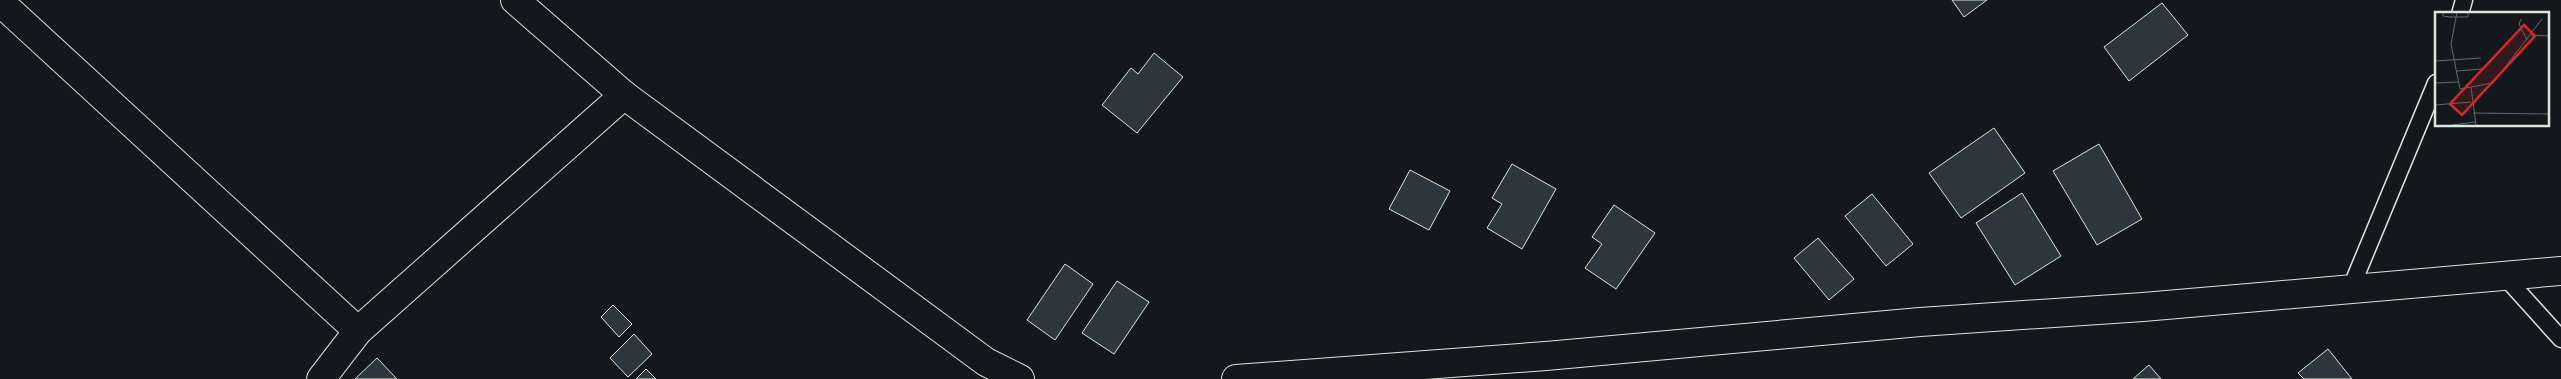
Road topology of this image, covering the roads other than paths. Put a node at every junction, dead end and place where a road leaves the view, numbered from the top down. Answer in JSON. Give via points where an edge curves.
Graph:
{"nodes":[{"id":1,"x":516,"y":0,"type":"edge"},
{"id":2,"x":0,"y":2,"type":"edge"},
{"id":3,"x":2435,"y":85,"type":"edge"},
{"id":4,"x":624,"y":95,"type":"junction"},
{"id":5,"x":2561,"y":271,"type":"edge"},
{"id":6,"x":2506,"y":278,"type":"junction"},
{"id":7,"x":2350,"y":290,"type":"junction"},
{"id":8,"x":358,"y":331,"type":"junction"},
{"id":9,"x":2561,"y":340,"type":"edge"},
{"id":10,"x":321,"y":379,"type":"edge"},
{"id":11,"x":1020,"y":379,"type":"edge"},
{"id":12,"x":1236,"y":379,"type":"edge"}],
"edges":[{"from":1,"to":4,"type":"street"},
{"from":2,"to":8,"type":"street"},
{"from":3,"to":7,"type":"lane"},
{"from":4,"to":8,"type":"street"},
{"from":4,"to":11,"type":"street","via":[[986,362]]},
{"from":5,"to":6,"type":"street"},
{"from":6,"to":7,"type":"street"},
{"from":6,"to":9,"type":"lane"},
{"from":7,"to":12,"type":"street"},
{"from":8,"to":10,"type":"street"}]}
